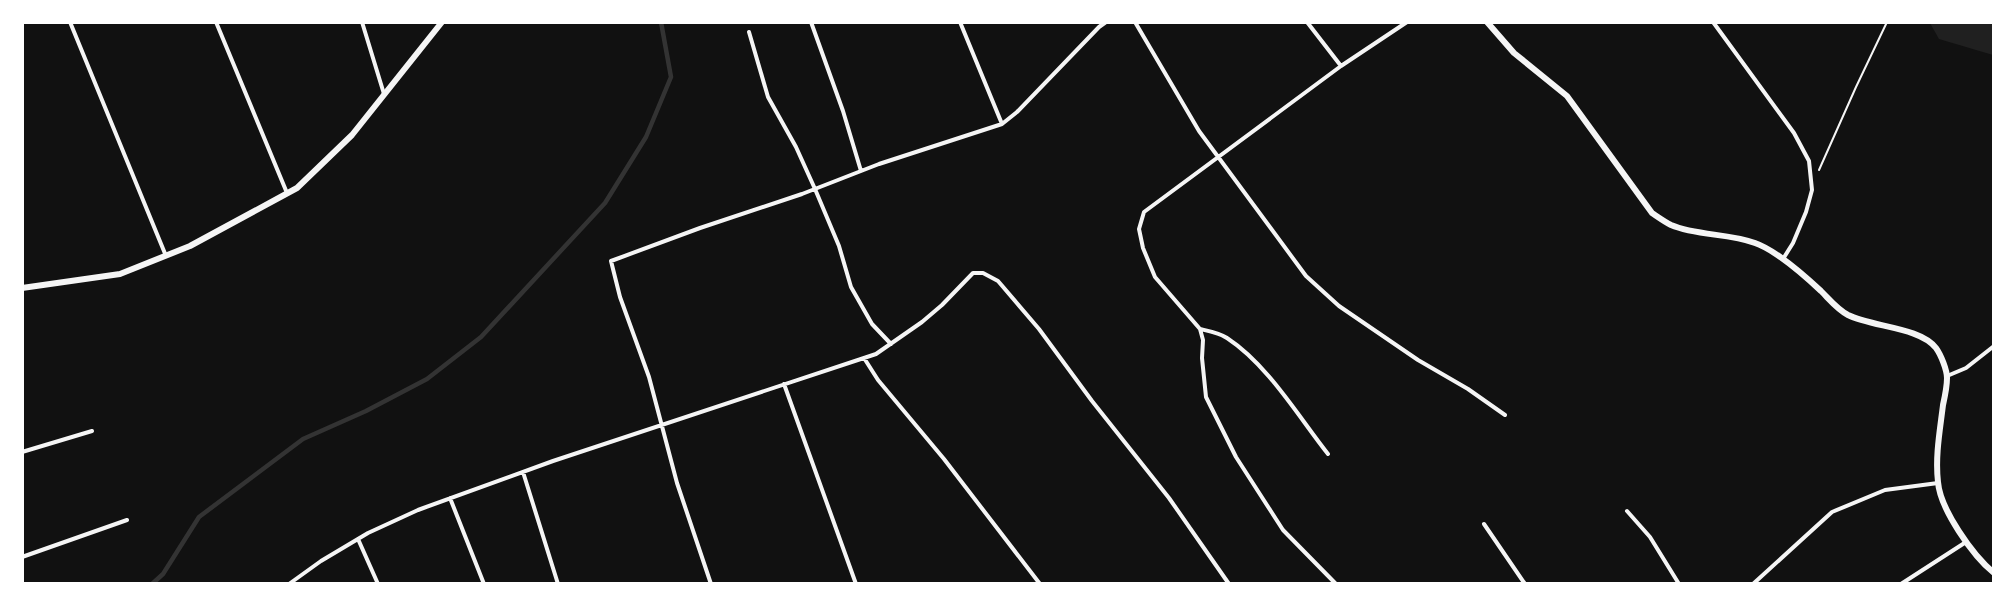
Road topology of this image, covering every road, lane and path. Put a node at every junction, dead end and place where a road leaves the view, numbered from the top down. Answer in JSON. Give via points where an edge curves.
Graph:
{"nodes":[{"id":1,"x":70,"y":22,"type":"edge"},
{"id":2,"x":216,"y":22,"type":"edge"},
{"id":3,"x":362,"y":22,"type":"edge"},
{"id":4,"x":442,"y":22,"type":"edge"},
{"id":5,"x":811,"y":22,"type":"edge"},
{"id":6,"x":960,"y":22,"type":"edge"},
{"id":7,"x":1106,"y":22,"type":"edge"},
{"id":8,"x":1136,"y":22,"type":"edge"},
{"id":9,"x":1307,"y":22,"type":"edge"},
{"id":10,"x":1407,"y":22,"type":"edge"},
{"id":11,"x":1487,"y":22,"type":"edge"},
{"id":12,"x":1713,"y":22,"type":"edge"},
{"id":13,"x":1887,"y":22,"type":"edge"},
{"id":14,"x":749,"y":32,"type":"dead end"},
{"id":15,"x":1341,"y":66,"type":"junction"},
{"id":16,"x":384,"y":94,"type":"junction"},
{"id":17,"x":1002,"y":124,"type":"junction"},
{"id":18,"x":1218,"y":157,"type":"junction"},
{"id":19,"x":1819,"y":170,"type":"dead end"},
{"id":20,"x":861,"y":171,"type":"junction"},
{"id":21,"x":815,"y":189,"type":"junction"},
{"id":22,"x":286,"y":193,"type":"junction"},
{"id":23,"x":166,"y":256,"type":"junction"},
{"id":24,"x":1783,"y":260,"type":"junction"},
{"id":25,"x":22,"y":288,"type":"edge"},
{"id":26,"x":1200,"y":329,"type":"junction"},
{"id":27,"x":891,"y":344,"type":"junction"},
{"id":28,"x":1994,"y":346,"type":"edge"},
{"id":29,"x":864,"y":358,"type":"junction"},
{"id":30,"x":1947,"y":376,"type":"junction"},
{"id":31,"x":784,"y":384,"type":"junction"},
{"id":32,"x":1505,"y":415,"type":"dead end"},
{"id":33,"x":662,"y":425,"type":"junction"},
{"id":34,"x":92,"y":431,"type":"dead end"},
{"id":35,"x":22,"y":452,"type":"edge"},
{"id":36,"x":1328,"y":454,"type":"dead end"},
{"id":37,"x":523,"y":472,"type":"junction"},
{"id":38,"x":1938,"y":483,"type":"junction"},
{"id":39,"x":450,"y":498,"type":"junction"},
{"id":40,"x":1627,"y":511,"type":"dead end"},
{"id":41,"x":127,"y":520,"type":"dead end"},
{"id":42,"x":1484,"y":524,"type":"dead end"},
{"id":43,"x":358,"y":539,"type":"junction"},
{"id":44,"x":1966,"y":542,"type":"junction"},
{"id":45,"x":22,"y":557,"type":"edge"},
{"id":46,"x":1994,"y":573,"type":"edge"},
{"id":47,"x":289,"y":584,"type":"edge"},
{"id":48,"x":378,"y":584,"type":"edge"},
{"id":49,"x":484,"y":584,"type":"edge"},
{"id":50,"x":558,"y":584,"type":"edge"},
{"id":51,"x":711,"y":584,"type":"edge"},
{"id":52,"x":856,"y":584,"type":"edge"},
{"id":53,"x":1040,"y":584,"type":"edge"},
{"id":54,"x":1229,"y":584,"type":"edge"},
{"id":55,"x":1336,"y":584,"type":"edge"},
{"id":56,"x":1525,"y":584,"type":"edge"},
{"id":57,"x":1679,"y":584,"type":"edge"},
{"id":58,"x":1753,"y":584,"type":"edge"},
{"id":59,"x":1901,"y":584,"type":"edge"}],
"edges":[{"from":1,"to":23,"type":"lane"},
{"from":2,"to":22,"type":"lane"},
{"from":3,"to":16,"type":"lane"},
{"from":4,"to":16,"type":"street"},
{"from":5,"to":20,"type":"lane"},
{"from":6,"to":17,"type":"lane"},
{"from":7,"to":17,"type":"lane"},
{"from":8,"to":18,"type":"lane","via":[[1171,86]]},
{"from":9,"to":15,"type":"lane"},
{"from":10,"to":15,"type":"lane"},
{"from":11,"to":24,"type":"street","via":[[1514,53],[1567,96],[1652,213],[1686,230],[1757,243]]},
{"from":12,"to":24,"type":"lane","via":[[1794,134],[1809,161],[1812,189],[1806,212]]},
{"from":13,"to":19,"type":"path"},
{"from":14,"to":21,"type":"lane","via":[[768,97]]},
{"from":15,"to":18,"type":"lane"},
{"from":16,"to":22,"type":"street","via":[[351,135],[297,188]]},
{"from":17,"to":20,"type":"lane"},
{"from":18,"to":26,"type":"lane","via":[[1144,212],[1140,230],[1155,277]]},
{"from":18,"to":32,"type":"lane","via":[[1306,276],[1418,360]]},
{"from":20,"to":21,"type":"lane"},
{"from":21,"to":27,"type":"lane","via":[[851,287],[872,324]]},
{"from":21,"to":33,"type":"lane","via":[[611,261]]},
{"from":22,"to":23,"type":"street"},
{"from":23,"to":25,"type":"street","via":[[120,274]]},
{"from":24,"to":30,"type":"street","via":[[1845,313],[1929,341]]},
{"from":26,"to":36,"type":"lane","via":[[1225,336],[1243,351],[1277,386]]},
{"from":26,"to":55,"type":"lane","via":[[1206,397],[1236,457],[1283,530]]},
{"from":27,"to":29,"type":"lane"},
{"from":27,"to":54,"type":"lane","via":[[942,305],[973,273],[983,273],[998,281],[1040,329],[1169,498]]},
{"from":28,"to":30,"type":"lane","via":[[1966,368]]},
{"from":29,"to":31,"type":"lane"},
{"from":29,"to":53,"type":"lane"},
{"from":30,"to":38,"type":"street","via":[[1938,446]]},
{"from":31,"to":33,"type":"lane"},
{"from":31,"to":52,"type":"lane"},
{"from":33,"to":37,"type":"lane"},
{"from":33,"to":51,"type":"lane"},
{"from":34,"to":35,"type":"lane"},
{"from":37,"to":39,"type":"lane"},
{"from":37,"to":50,"type":"lane"},
{"from":38,"to":44,"type":"street","via":[[1950,516]]},
{"from":38,"to":58,"type":"lane","via":[[1885,490],[1832,512]]},
{"from":39,"to":43,"type":"lane"},
{"from":39,"to":49,"type":"lane"},
{"from":40,"to":57,"type":"lane","via":[[1650,537]]},
{"from":41,"to":45,"type":"lane"},
{"from":42,"to":56,"type":"lane"},
{"from":43,"to":47,"type":"lane"},
{"from":43,"to":48,"type":"lane"},
{"from":44,"to":46,"type":"street"},
{"from":44,"to":59,"type":"lane"}]}
